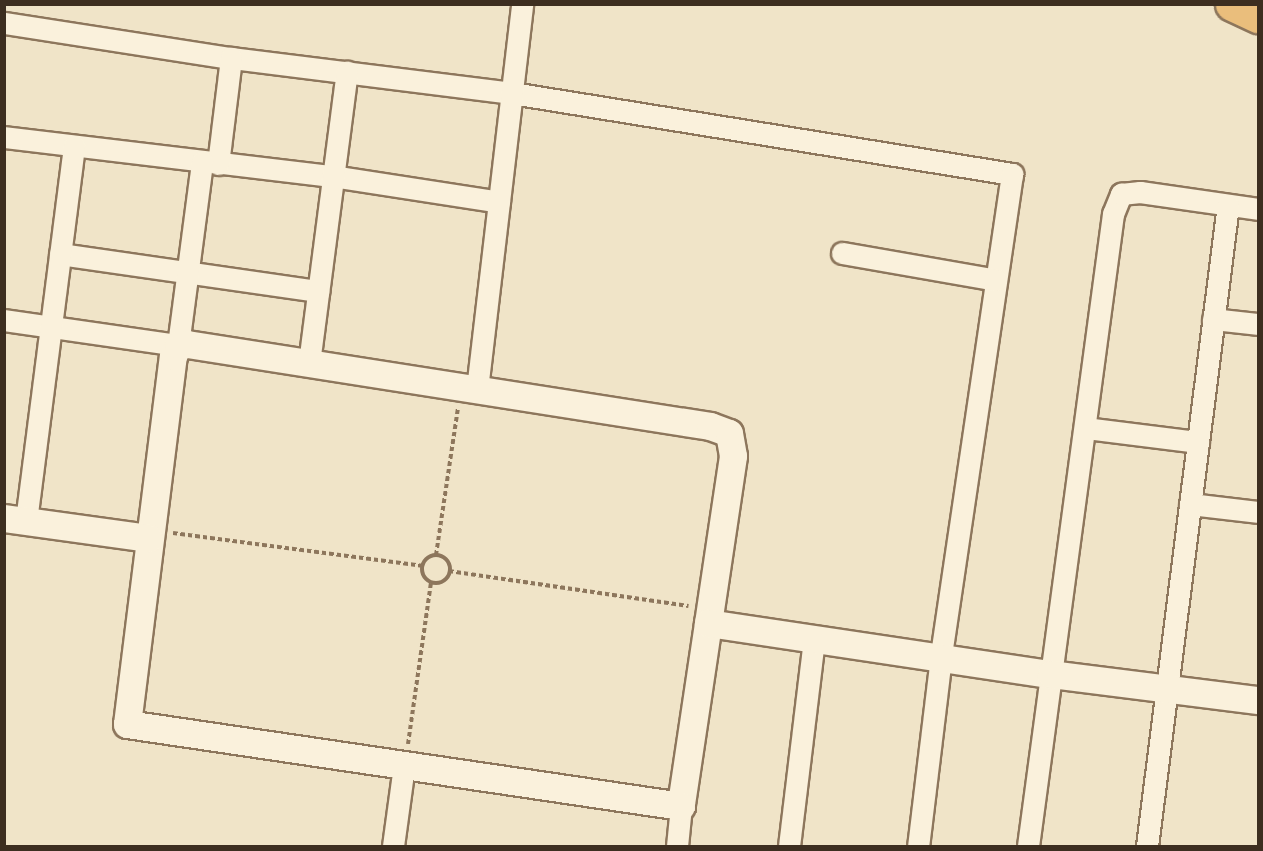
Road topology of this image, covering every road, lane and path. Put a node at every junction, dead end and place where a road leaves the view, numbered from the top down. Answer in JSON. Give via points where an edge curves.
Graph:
{"nodes":[{"id":1,"x":522,"y":4,"type":"edge"},
{"id":2,"x":1232,"y":4,"type":"edge"},
{"id":3,"x":1258,"y":16,"type":"edge"},
{"id":4,"x":4,"y":23,"type":"edge"},
{"id":5,"x":231,"y":58,"type":"junction"},
{"id":6,"x":347,"y":71,"type":"junction"},
{"id":7,"x":512,"y":93,"type":"junction"},
{"id":8,"x":4,"y":137,"type":"edge"},
{"id":9,"x":74,"y":146,"type":"junction"},
{"id":10,"x":210,"y":163,"type":"junction"},
{"id":11,"x":332,"y":176,"type":"junction"},
{"id":12,"x":499,"y":202,"type":"junction"},
{"id":13,"x":1228,"y":205,"type":"junction"},
{"id":14,"x":1258,"y":208,"type":"edge"},
{"id":15,"x":842,"y":253,"type":"dead end"},
{"id":16,"x":60,"y":254,"type":"junction"},
{"id":17,"x":188,"y":272,"type":"junction"},
{"id":18,"x":996,"y":280,"type":"junction"},
{"id":19,"x":318,"y":291,"type":"junction"},
{"id":20,"x":1213,"y":319,"type":"junction"},
{"id":21,"x":4,"y":320,"type":"edge"},
{"id":22,"x":1258,"y":324,"type":"edge"},
{"id":23,"x":51,"y":327,"type":"junction"},
{"id":24,"x":178,"y":345,"type":"junction"},
{"id":25,"x":309,"y":363,"type":"junction"},
{"id":26,"x":469,"y":388,"type":"junction"},
{"id":27,"x":1085,"y":428,"type":"junction"},
{"id":28,"x":1198,"y":442,"type":"junction"},
{"id":29,"x":1190,"y":504,"type":"junction"},
{"id":30,"x":1258,"y":512,"type":"edge"},
{"id":31,"x":15,"y":519,"type":"edge"},
{"id":32,"x":150,"y":534,"type":"junction"},
{"id":33,"x":436,"y":555,"type":"junction"},
{"id":34,"x":422,"y":566,"type":"junction"},
{"id":35,"x":449,"y":571,"type":"junction"},
{"id":36,"x":431,"y":582,"type":"junction"},
{"id":37,"x":709,"y":616,"type":"junction"},
{"id":38,"x":814,"y":639,"type":"junction"},
{"id":39,"x":941,"y":657,"type":"junction"},
{"id":40,"x":1051,"y":674,"type":"junction"},
{"id":41,"x":1166,"y":689,"type":"junction"},
{"id":42,"x":1258,"y":700,"type":"edge"},
{"id":43,"x":404,"y":766,"type":"junction"},
{"id":44,"x":681,"y":806,"type":"junction"},
{"id":45,"x":393,"y":846,"type":"edge"},
{"id":46,"x":677,"y":846,"type":"edge"},
{"id":47,"x":789,"y":846,"type":"edge"},
{"id":48,"x":918,"y":846,"type":"edge"},
{"id":49,"x":1028,"y":846,"type":"edge"},
{"id":50,"x":1146,"y":846,"type":"edge"}],
"edges":[{"from":1,"to":7,"type":"street"},
{"from":2,"to":3,"type":"highway"},
{"from":4,"to":5,"type":"street"},
{"from":5,"to":6,"type":"street"},
{"from":5,"to":10,"type":"street"},
{"from":6,"to":7,"type":"street"},
{"from":6,"to":11,"type":"street"},
{"from":7,"to":12,"type":"street"},
{"from":7,"to":18,"type":"street","via":[[1011,173]]},
{"from":8,"to":9,"type":"street"},
{"from":9,"to":10,"type":"street"},
{"from":9,"to":16,"type":"street"},
{"from":10,"to":11,"type":"street"},
{"from":10,"to":17,"type":"street"},
{"from":11,"to":12,"type":"street"},
{"from":11,"to":19,"type":"street"},
{"from":12,"to":26,"type":"street"},
{"from":13,"to":14,"type":"street"},
{"from":13,"to":20,"type":"street"},
{"from":13,"to":27,"type":"street","via":[[1140,192],[1121,194],[1113,214]]},
{"from":15,"to":18,"type":"street"},
{"from":16,"to":17,"type":"street"},
{"from":16,"to":23,"type":"street"},
{"from":17,"to":19,"type":"street"},
{"from":17,"to":24,"type":"street"},
{"from":18,"to":39,"type":"street"},
{"from":19,"to":25,"type":"street"},
{"from":20,"to":22,"type":"street"},
{"from":20,"to":28,"type":"street"},
{"from":21,"to":23,"type":"street"},
{"from":23,"to":24,"type":"street"},
{"from":23,"to":31,"type":"street"},
{"from":24,"to":25,"type":"street"},
{"from":24,"to":32,"type":"street","via":[[173,356]]},
{"from":25,"to":26,"type":"street"},
{"from":26,"to":33,"type":"path"},
{"from":26,"to":37,"type":"street","via":[[710,426],[729,433],[733,456]]},
{"from":27,"to":28,"type":"street"},
{"from":27,"to":40,"type":"street"},
{"from":28,"to":29,"type":"street"},
{"from":29,"to":30,"type":"street"},
{"from":29,"to":41,"type":"street"},
{"from":31,"to":32,"type":"street"},
{"from":32,"to":34,"type":"path"},
{"from":32,"to":43,"type":"street","via":[[127,724]]},
{"from":33,"to":34,"type":"path","via":[[424,560]]},
{"from":33,"to":35,"type":"path","via":[[447,560]]},
{"from":34,"to":36,"type":"path"},
{"from":35,"to":36,"type":"path","via":[[442,581]]},
{"from":35,"to":37,"type":"path"},
{"from":36,"to":43,"type":"path"},
{"from":37,"to":38,"type":"street"},
{"from":37,"to":44,"type":"street"},
{"from":38,"to":39,"type":"street"},
{"from":38,"to":47,"type":"street"},
{"from":39,"to":40,"type":"street"},
{"from":39,"to":48,"type":"street"},
{"from":40,"to":41,"type":"street"},
{"from":40,"to":49,"type":"street"},
{"from":41,"to":42,"type":"street"},
{"from":41,"to":50,"type":"street"},
{"from":43,"to":44,"type":"street"},
{"from":43,"to":45,"type":"street"},
{"from":44,"to":46,"type":"street"}]}
